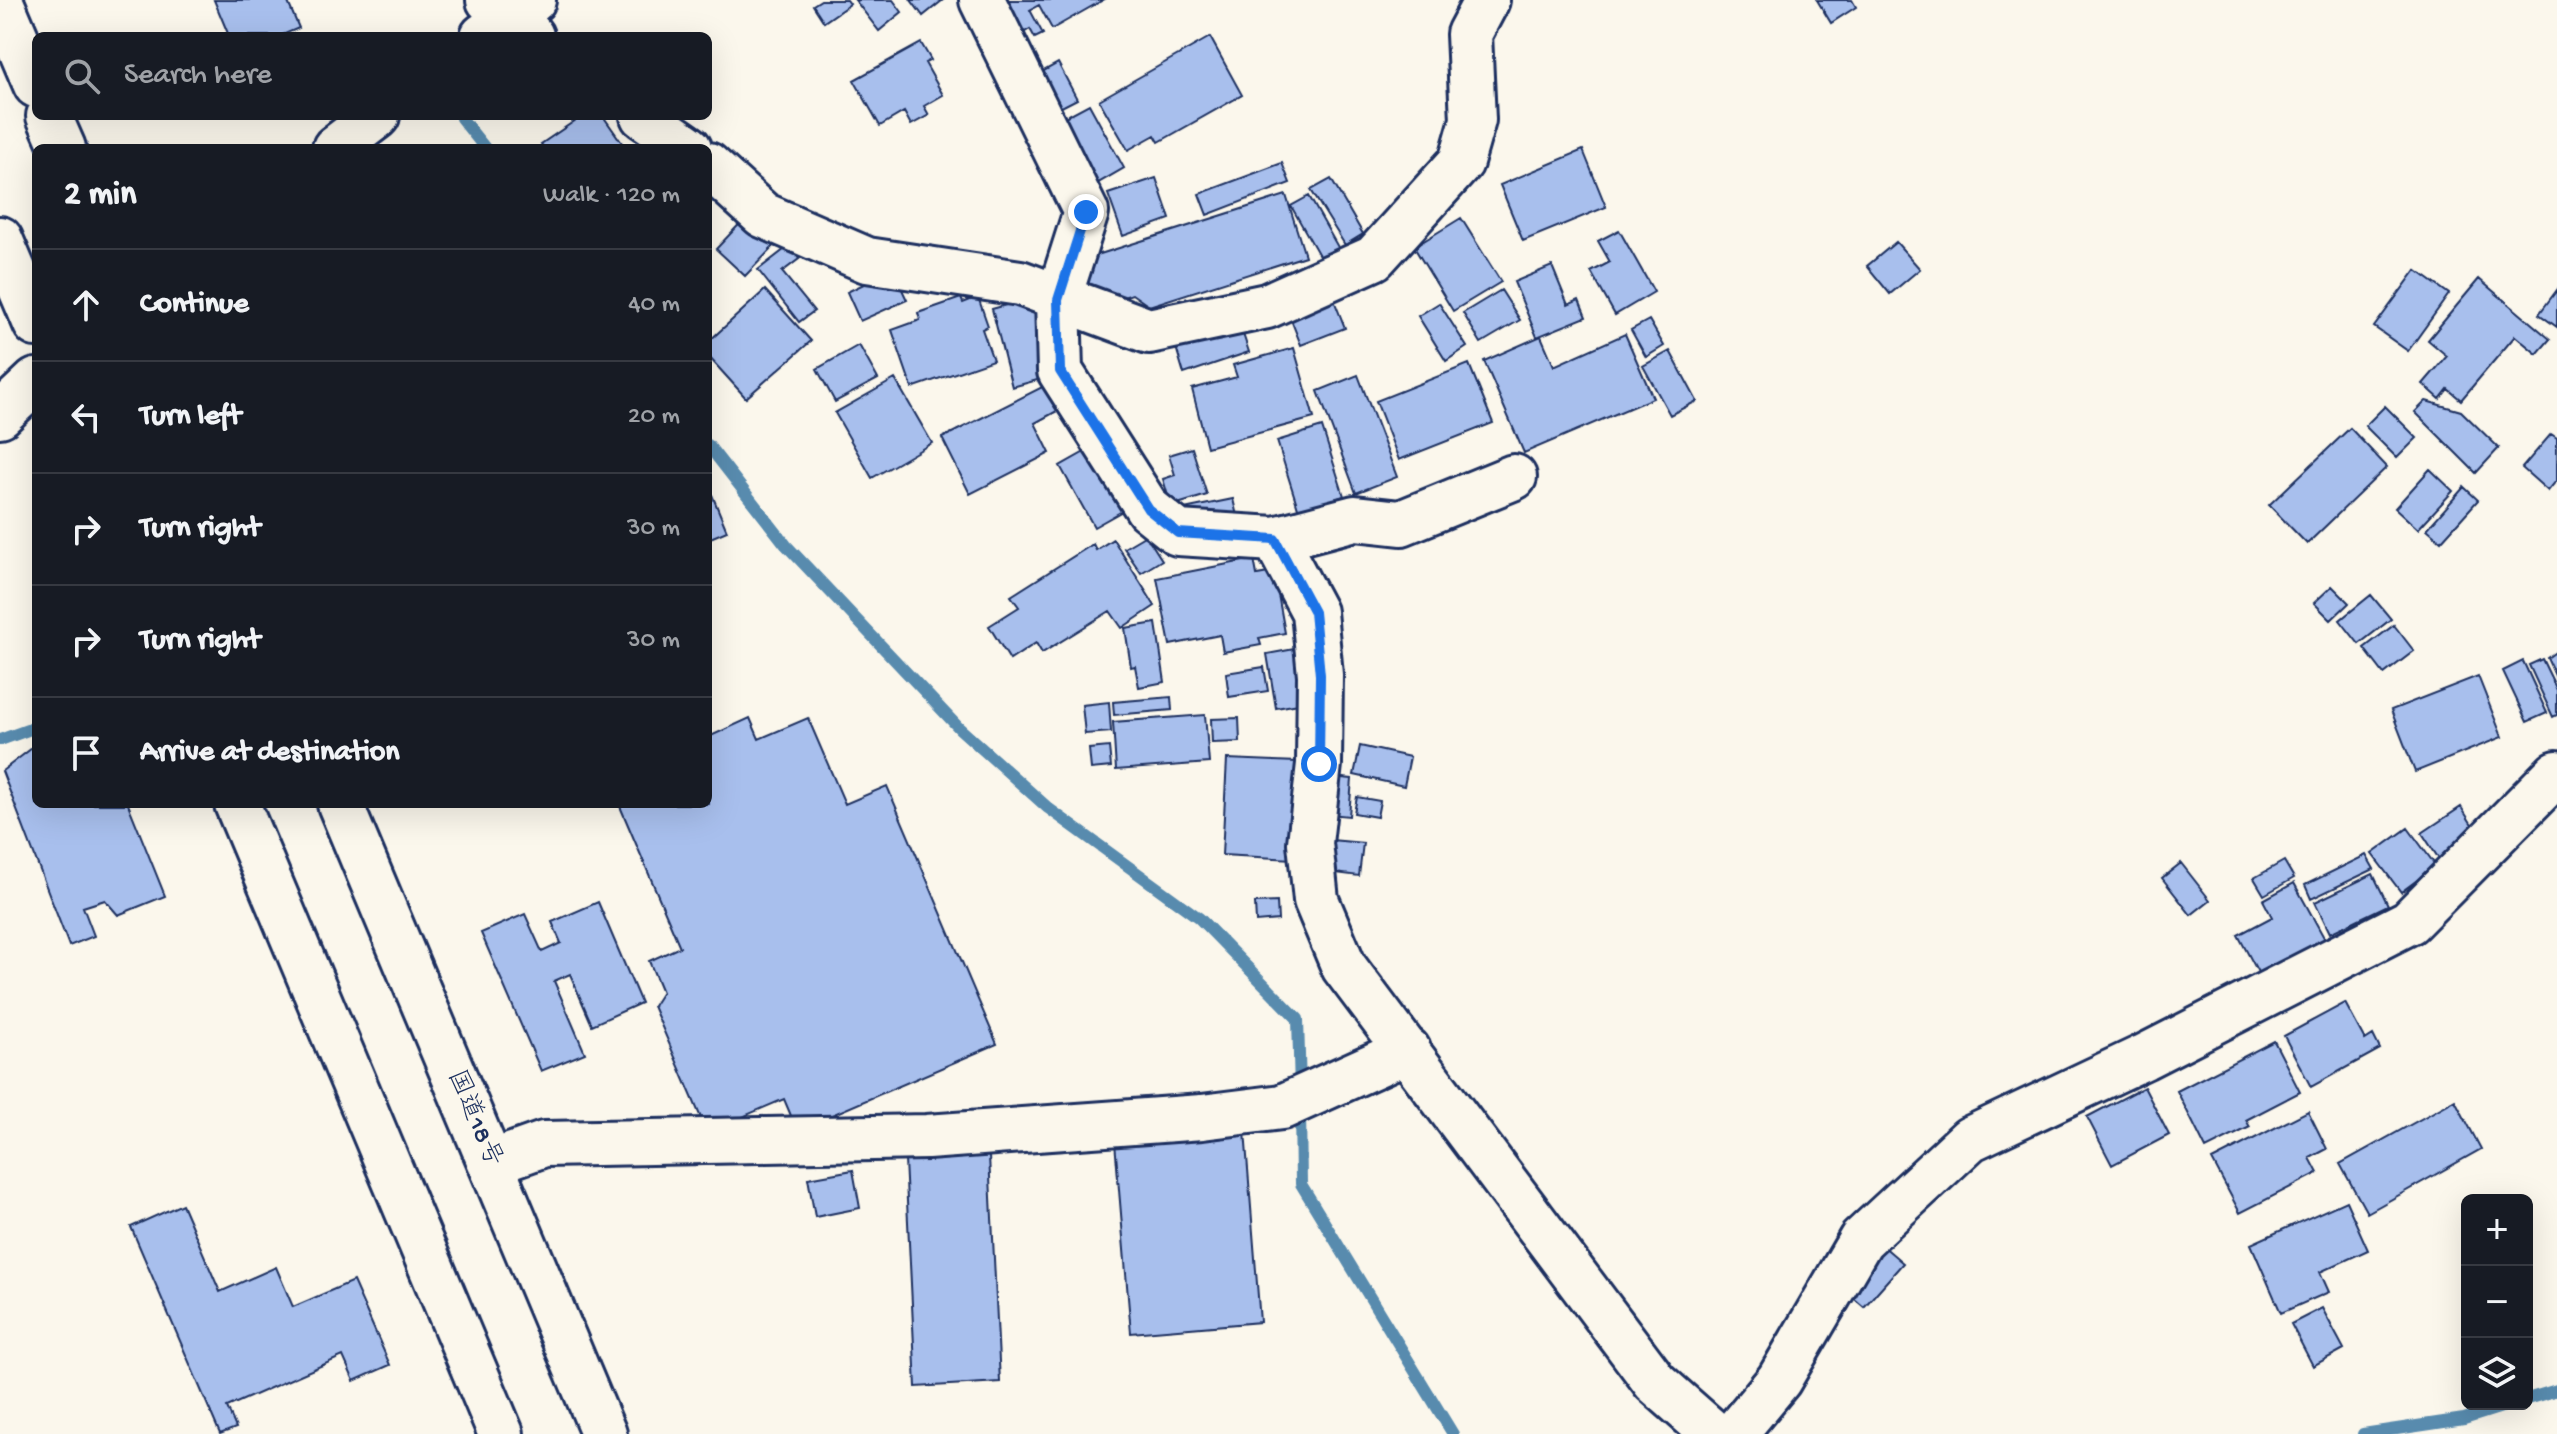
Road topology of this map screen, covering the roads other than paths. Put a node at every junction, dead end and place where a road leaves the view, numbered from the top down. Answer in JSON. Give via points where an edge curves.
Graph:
{"nodes":[{"id":1,"x":0,"y":0,"type":"edge"},
{"id":2,"x":982,"y":0,"type":"edge"},
{"id":3,"x":1470,"y":7,"type":"edge"},
{"id":4,"x":32,"y":76,"type":"edge"},
{"id":5,"x":51,"y":120,"type":"edge"},
{"id":6,"x":372,"y":120,"type":"edge"},
{"id":7,"x":649,"y":120,"type":"edge"},
{"id":8,"x":61,"y":144,"type":"edge"},
{"id":9,"x":340,"y":144,"type":"edge"},
{"id":10,"x":683,"y":144,"type":"edge"},
{"id":11,"x":712,"y":169,"type":"edge"},
{"id":12,"x":0,"y":239,"type":"edge"},
{"id":13,"x":1058,"y":300,"type":"junction"},
{"id":14,"x":32,"y":315,"type":"edge"},
{"id":15,"x":32,"y":385,"type":"edge"},
{"id":16,"x":0,"y":415,"type":"edge"},
{"id":17,"x":1514,"y":477,"type":"dead end"},
{"id":18,"x":1275,"y":539,"type":"junction"},
{"id":19,"x":2557,"y":773,"type":"edge"},
{"id":20,"x":239,"y":808,"type":"edge"},
{"id":21,"x":342,"y":808,"type":"edge"},
{"id":22,"x":1408,"y":1050,"type":"junction"},
{"id":23,"x":491,"y":1163,"type":"junction"},
{"id":24,"x":501,"y":1434,"type":"edge"},
{"id":25,"x":604,"y":1434,"type":"edge"},
{"id":26,"x":1714,"y":1434,"type":"edge"},
{"id":27,"x":1734,"y":1434,"type":"edge"}],
"edges":[{"from":1,"to":4,"type":"main road"},
{"from":2,"to":13,"type":"main road","via":[[1086,212]]},
{"from":3,"to":13,"type":"main road","via":[[1473,120],[1461,162],[1374,258],[1267,306],[1149,331]]},
{"from":5,"to":8,"type":"main road"},
{"from":6,"to":9,"type":"main road"},
{"from":7,"to":10,"type":"main road"},
{"from":11,"to":13,"type":"main road","via":[[763,215],[867,260],[1020,283]]},
{"from":12,"to":14,"type":"main road"},
{"from":13,"to":18,"type":"main road","via":[[1060,371],[1148,509],[1178,533]]},
{"from":15,"to":16,"type":"main road"},
{"from":17,"to":18,"type":"main road","via":[[1401,523],[1355,518]]},
{"from":18,"to":22,"type":"main road","via":[[1314,612],[1319,764],[1310,843],[1316,900],[1344,967]]},
{"from":19,"to":27,"type":"main road","via":[[2409,922],[1970,1139],[1861,1240],[1779,1380]]},
{"from":20,"to":24,"type":"main road"},
{"from":21,"to":23,"type":"main road","name":"国道18号"},
{"from":22,"to":23,"type":"main road","via":[[1296,1102],[1202,1117],[927,1137],[544,1144]]},
{"from":22,"to":26,"type":"main road","via":[[1655,1382]]},
{"from":23,"to":25,"type":"main road","name":"国道18号"}]}
